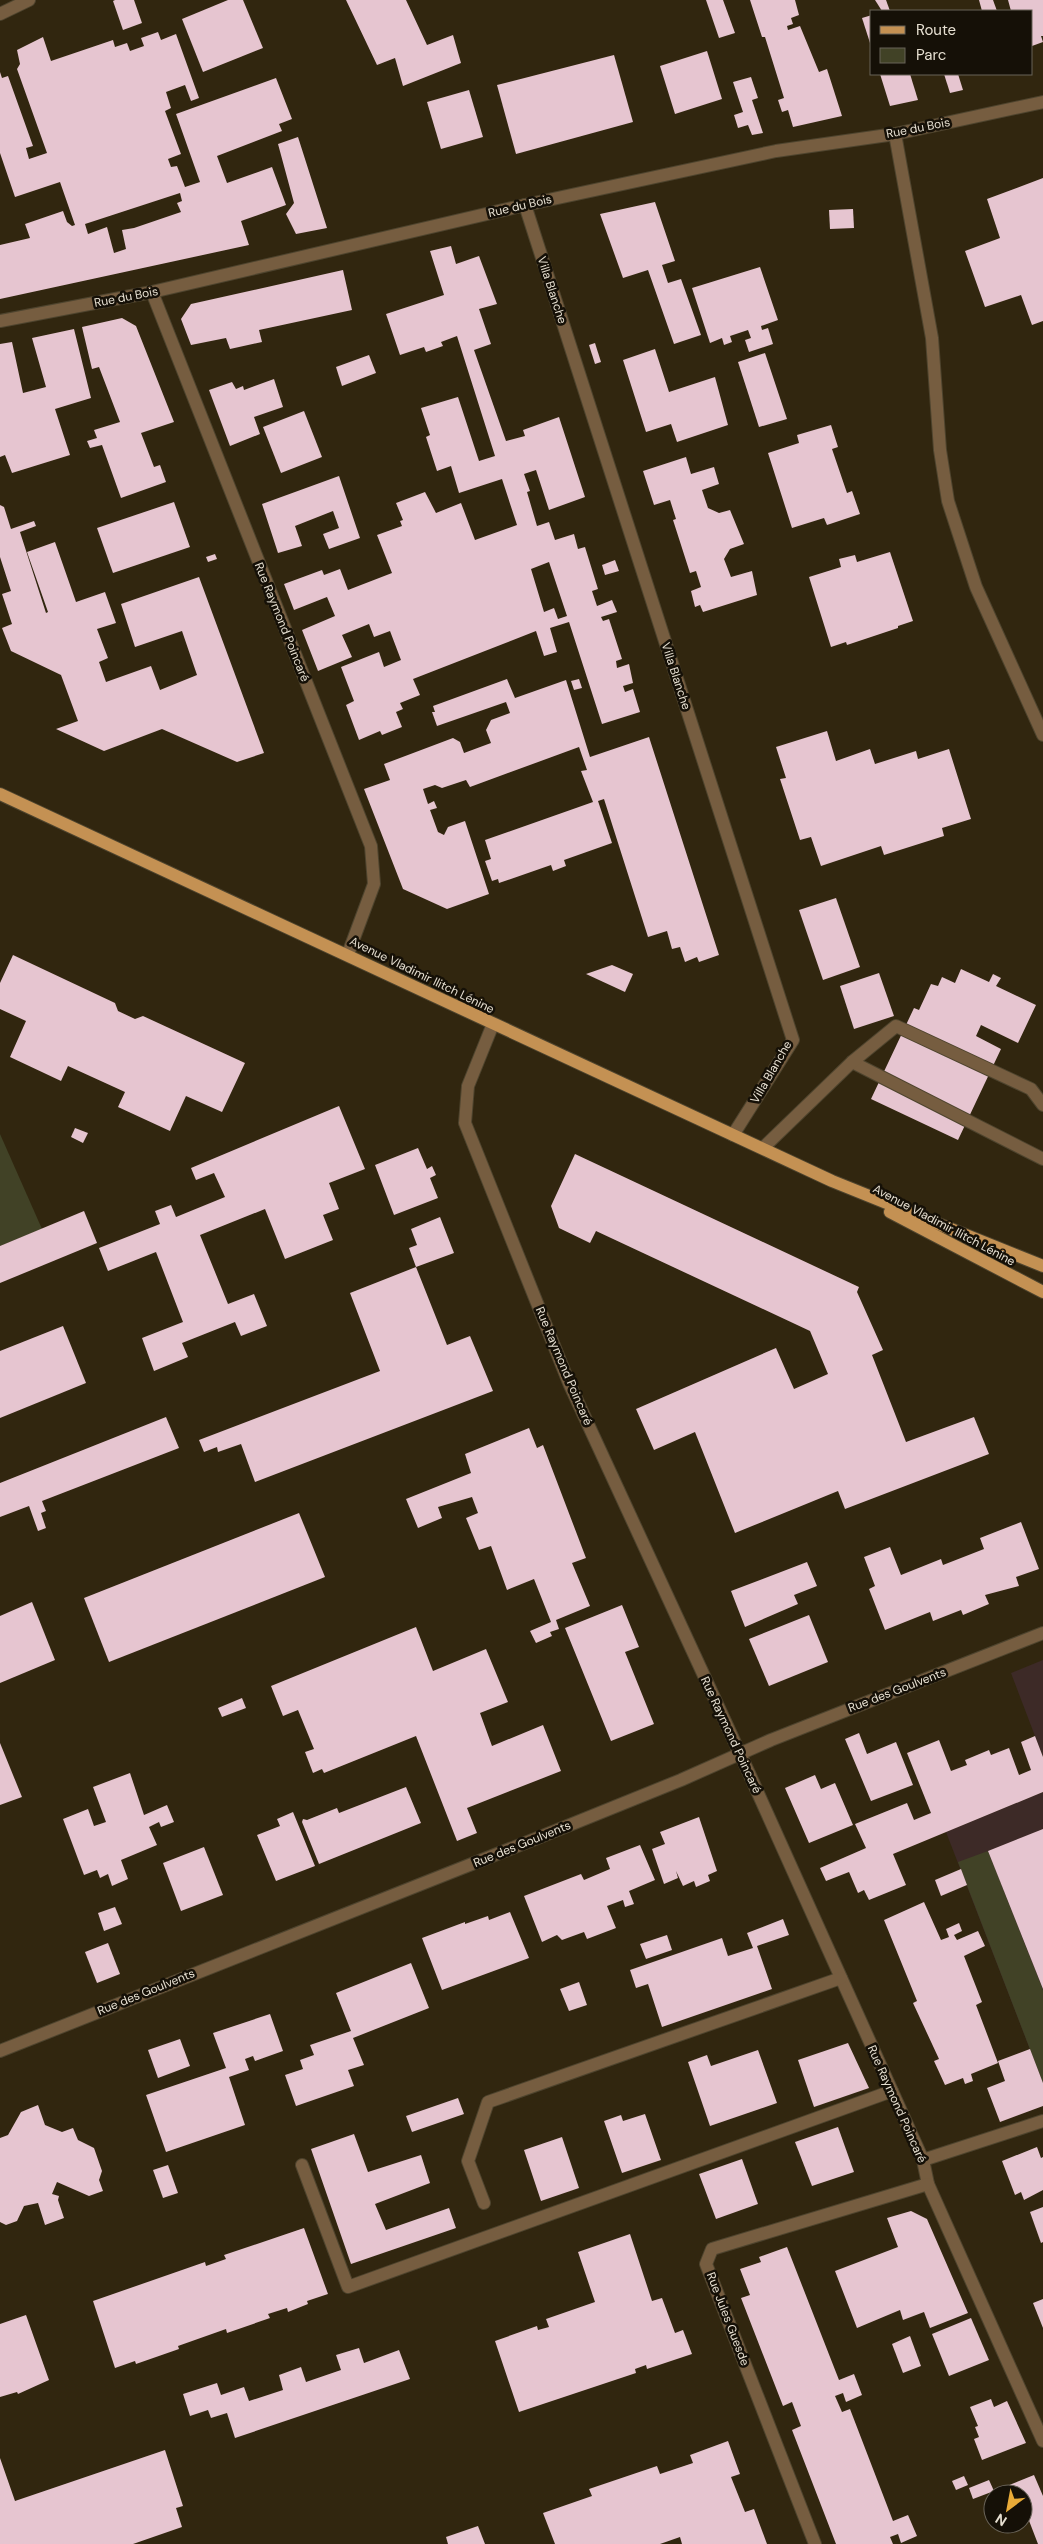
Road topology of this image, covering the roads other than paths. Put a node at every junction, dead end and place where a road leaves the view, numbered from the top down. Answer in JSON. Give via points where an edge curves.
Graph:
{"nodes":[{"id":1,"x":29,"y":0,"type":"edge"},
{"id":2,"x":0,"y":14,"type":"edge"},
{"id":3,"x":1043,"y":102,"type":"edge"},
{"id":4,"x":895,"y":134,"type":"junction"},
{"id":5,"x":525,"y":205,"type":"junction"},
{"id":6,"x":152,"y":292,"type":"junction"},
{"id":7,"x":0,"y":320,"type":"edge"},
{"id":8,"x":1043,"y":735,"type":"edge"},
{"id":9,"x":0,"y":794,"type":"edge"},
{"id":10,"x":348,"y":954,"type":"junction"},
{"id":11,"x":492,"y":1024,"type":"junction"},
{"id":12,"x":852,"y":1062,"type":"junction"},
{"id":13,"x":1043,"y":1105,"type":"edge"},
{"id":14,"x":733,"y":1135,"type":"junction"},
{"id":15,"x":763,"y":1148,"type":"junction"},
{"id":16,"x":1043,"y":1159,"type":"edge"},
{"id":17,"x":832,"y":1181,"type":"junction"},
{"id":18,"x":1043,"y":1266,"type":"edge"},
{"id":19,"x":1043,"y":1292,"type":"edge"},
{"id":20,"x":1043,"y":1633,"type":"edge"},
{"id":21,"x":739,"y":1753,"type":"junction"},
{"id":22,"x":841,"y":1978,"type":"junction"},
{"id":23,"x":0,"y":2051,"type":"edge"},
{"id":24,"x":892,"y":2091,"type":"junction"},
{"id":25,"x":1043,"y":2121,"type":"edge"},
{"id":26,"x":923,"y":2160,"type":"junction"},
{"id":27,"x":302,"y":2165,"type":"dead end"},
{"id":28,"x":928,"y":2184,"type":"junction"},
{"id":29,"x":484,"y":2204,"type":"dead end"},
{"id":30,"x":1043,"y":2441,"type":"edge"},
{"id":31,"x":815,"y":2544,"type":"edge"}],
"edges":[{"from":1,"to":2,"type":"street"},
{"from":3,"to":4,"type":"street","name":"Rue du Bois"},
{"from":4,"to":5,"type":"street","name":"Rue du Bois","via":[[776,150]]},
{"from":4,"to":8,"type":"street","via":[[932,338],[940,450],[948,501],[976,587]]},
{"from":5,"to":6,"type":"street","name":"Rue du Bois"},
{"from":5,"to":14,"type":"street","name":"Villa Blanche","via":[[792,1040]]},
{"from":6,"to":7,"type":"street","name":"Rue du Bois"},
{"from":6,"to":10,"type":"street","name":"Rue Raymond Poincaré","via":[[371,846],[374,884]]},
{"from":9,"to":10,"type":"main road","name":"Avenue Vladimir Ilitch Lénine"},
{"from":10,"to":11,"type":"main road","name":"Avenue Vladimir Ilitch Lénine"},
{"from":11,"to":14,"type":"main road","name":"Avenue Vladimir Ilitch Lénine"},
{"from":11,"to":21,"type":"street","name":"Rue Raymond Poincaré","via":[[468,1086],[465,1123],[569,1383]]},
{"from":12,"to":13,"type":"street","via":[[896,1026],[1031,1088]]},
{"from":12,"to":15,"type":"street"},
{"from":12,"to":16,"type":"street"},
{"from":14,"to":15,"type":"main road","name":"Avenue Vladimir Ilitch Lénine"},
{"from":15,"to":17,"type":"main road","name":"Avenue Vladimir Ilitch Lénine"},
{"from":17,"to":18,"type":"main road","name":"Avenue Vladimir Ilitch Lénine"},
{"from":17,"to":19,"type":"main road","name":"Avenue Vladimir Ilitch Lénine"},
{"from":20,"to":21,"type":"street","name":"Rue des Goulvents"},
{"from":21,"to":22,"type":"street","name":"Rue Raymond Poincaré"},
{"from":21,"to":23,"type":"street","name":"Rue des Goulvents","via":[[540,1837]]},
{"from":22,"to":24,"type":"street","name":"Rue Raymond Poincaré"},
{"from":22,"to":29,"type":"street","via":[[488,2102],[468,2161]]},
{"from":24,"to":26,"type":"street","name":"Rue Raymond Poincaré"},
{"from":24,"to":27,"type":"street","via":[[348,2287]]},
{"from":25,"to":26,"type":"street"},
{"from":26,"to":28,"type":"street","name":"Rue Raymond Poincaré"},
{"from":28,"to":30,"type":"street","name":"Rue Raymond Poincaré"},
{"from":28,"to":31,"type":"street","name":"Rue Jules Guesde","via":[[712,2249],[708,2256],[706,2264]]}]}
